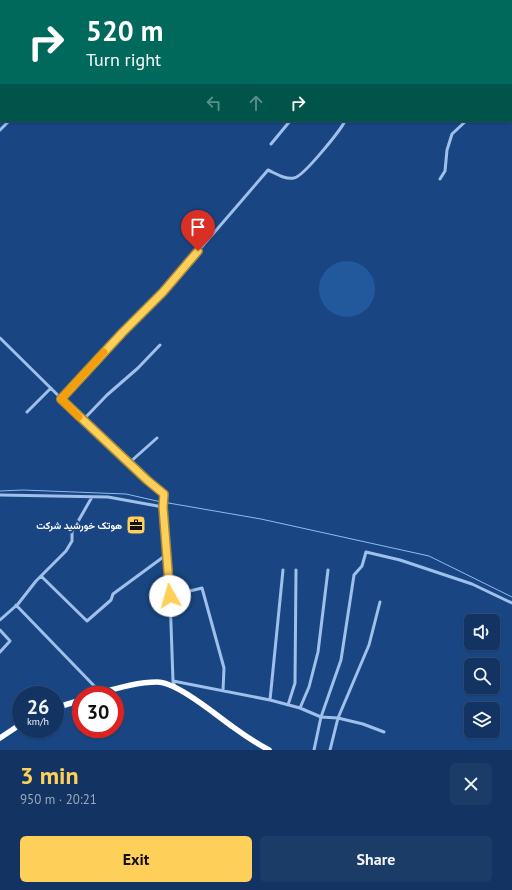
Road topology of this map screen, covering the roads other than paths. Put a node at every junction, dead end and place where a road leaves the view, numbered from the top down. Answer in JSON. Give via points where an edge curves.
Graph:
{"nodes":[{"id":1,"x":8,"y":122,"type":"edge"},
{"id":2,"x":289,"y":122,"type":"edge"},
{"id":3,"x":344,"y":122,"type":"edge"},
{"id":4,"x":465,"y":122,"type":"edge"},
{"id":5,"x":0,"y":130,"type":"edge"},
{"id":6,"x":271,"y":144,"type":"dead end"},
{"id":7,"x":440,"y":179,"type":"dead end"},
{"id":8,"x":0,"y":338,"type":"edge"},
{"id":9,"x":160,"y":345,"type":"dead end"},
{"id":10,"x":51,"y":388,"type":"junction"},
{"id":11,"x":61,"y":399,"type":"junction"},
{"id":12,"x":27,"y":412,"type":"dead end"},
{"id":13,"x":83,"y":420,"type":"junction"},
{"id":14,"x":157,"y":438,"type":"dead end"},
{"id":15,"x":129,"y":463,"type":"junction"},
{"id":16,"x":0,"y":495,"type":"edge"},
{"id":17,"x":92,"y":497,"type":"junction"},
{"id":18,"x":163,"y":507,"type":"junction"},
{"id":19,"x":166,"y":555,"type":"junction"},
{"id":20,"x":283,"y":570,"type":"dead end"},
{"id":21,"x":296,"y":570,"type":"dead end"},
{"id":22,"x":328,"y":570,"type":"dead end"},
{"id":23,"x":41,"y":576,"type":"junction"},
{"id":24,"x":170,"y":596,"type":"junction"},
{"id":25,"x":380,"y":602,"type":"dead end"},
{"id":26,"x":512,"y":603,"type":"edge"},
{"id":27,"x":16,"y":605,"type":"junction"},
{"id":28,"x":0,"y":620,"type":"edge"},
{"id":29,"x":0,"y":630,"type":"edge"},
{"id":30,"x":0,"y":652,"type":"edge"},
{"id":31,"x":173,"y":681,"type":"junction"},
{"id":32,"x":91,"y":686,"type":"edge"},
{"id":33,"x":124,"y":687,"type":"edge"},
{"id":34,"x":176,"y":689,"type":"junction"},
{"id":35,"x":223,"y":691,"type":"junction"},
{"id":36,"x":270,"y":700,"type":"junction"},
{"id":37,"x":288,"y":705,"type":"junction"},
{"id":38,"x":300,"y":708,"type":"junction"},
{"id":39,"x":321,"y":717,"type":"junction"},
{"id":40,"x":338,"y":718,"type":"junction"},
{"id":41,"x":12,"y":730,"type":"edge"},
{"id":42,"x":384,"y":732,"type":"dead end"},
{"id":43,"x":0,"y":738,"type":"edge"},
{"id":44,"x":269,"y":750,"type":"edge"},
{"id":45,"x":314,"y":750,"type":"edge"},
{"id":46,"x":330,"y":750,"type":"edge"}],
"edges":[{"from":1,"to":5,"type":"street"},
{"from":2,"to":6,"type":"street"},
{"from":3,"to":11,"type":"street","via":[[300,175],[287,178],[268,170],[163,292]]},
{"from":4,"to":7,"type":"street","via":[[452,134],[445,171]]},
{"from":8,"to":10,"type":"street"},
{"from":9,"to":13,"type":"street"},
{"from":10,"to":11,"type":"street"},
{"from":10,"to":12,"type":"street"},
{"from":11,"to":13,"type":"street"},
{"from":13,"to":15,"type":"street"},
{"from":14,"to":15,"type":"street"},
{"from":15,"to":18,"type":"street","via":[[164,494]]},
{"from":16,"to":17,"type":"street"},
{"from":17,"to":18,"type":"street","via":[[108,497]]},
{"from":17,"to":23,"type":"street","via":[[72,532],[72,541],[66,551]]},
{"from":18,"to":19,"type":"street"},
{"from":19,"to":23,"type":"street","via":[[112,594],[111,600],[87,621]]},
{"from":19,"to":24,"type":"street"},
{"from":20,"to":36,"type":"street"},
{"from":21,"to":37,"type":"street","via":[[295,683]]},
{"from":22,"to":38,"type":"street","via":[[318,652],[309,687]]},
{"from":23,"to":27,"type":"street"},
{"from":24,"to":31,"type":"street"},
{"from":24,"to":35,"type":"street","via":[[202,588],[224,668]]},
{"from":25,"to":40,"type":"street","via":[[370,645]]},
{"from":26,"to":39,"type":"street","via":[[472,584],[400,560],[366,552],[362,566],[354,575],[341,660]]},
{"from":27,"to":28,"type":"street"},
{"from":27,"to":32,"type":"street"},
{"from":29,"to":30,"type":"street","via":[[10,641]]},
{"from":31,"to":34,"type":"street"},
{"from":31,"to":35,"type":"street"},
{"from":33,"to":34,"type":"highway","via":[[158,682]]},
{"from":34,"to":44,"type":"highway"},
{"from":35,"to":36,"type":"street"},
{"from":36,"to":37,"type":"street"},
{"from":37,"to":38,"type":"street"},
{"from":38,"to":39,"type":"street"},
{"from":39,"to":40,"type":"street"},
{"from":39,"to":45,"type":"street"},
{"from":40,"to":42,"type":"street"},
{"from":40,"to":46,"type":"street"},
{"from":41,"to":43,"type":"highway"}]}
